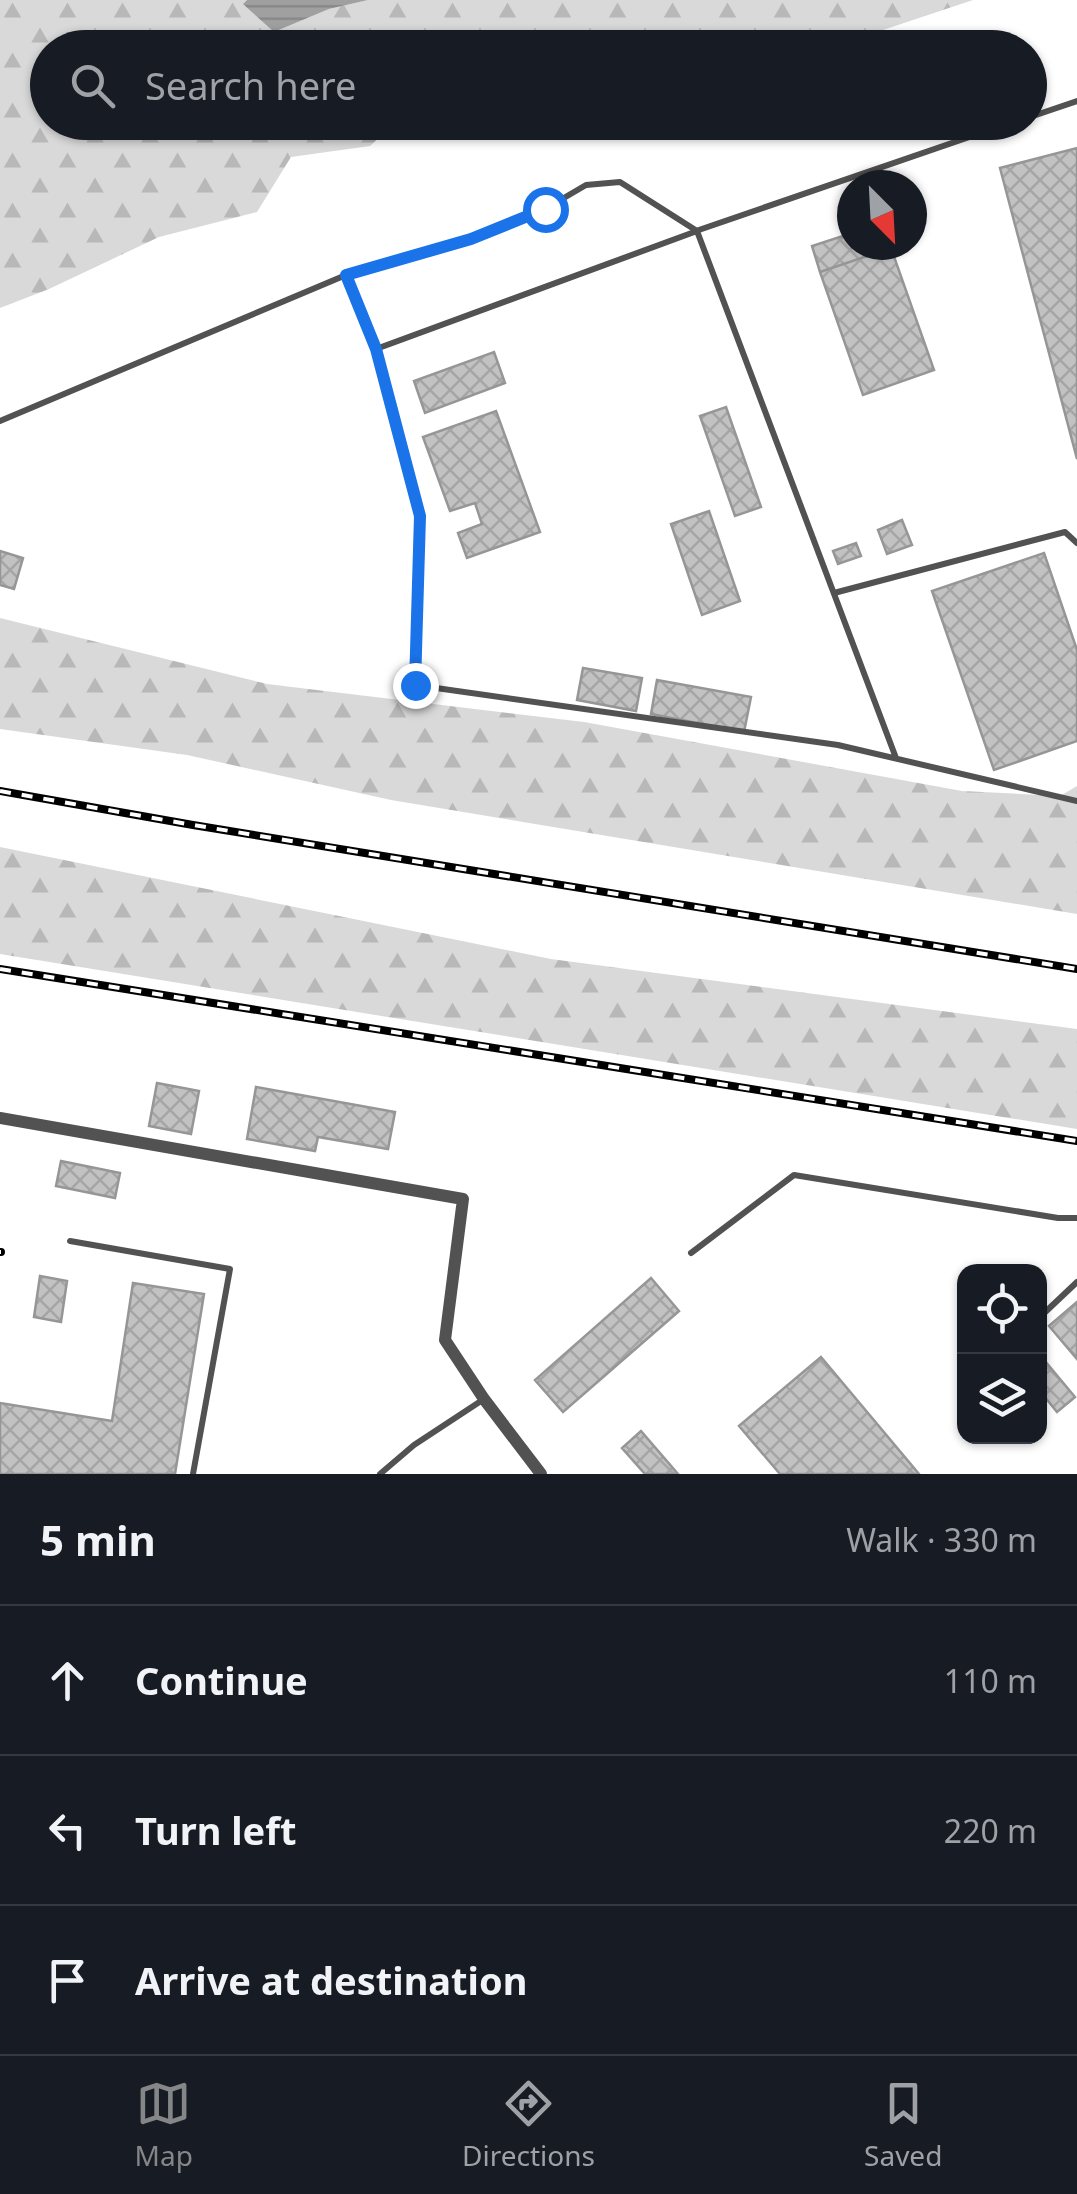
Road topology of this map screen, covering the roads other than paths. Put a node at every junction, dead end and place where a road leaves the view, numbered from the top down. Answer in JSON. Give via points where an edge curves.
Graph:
{"nodes":[{"id":1,"x":1077,"y":101,"type":"edge"},
{"id":2,"x":1047,"y":111,"type":"edge"},
{"id":3,"x":961,"y":140,"type":"edge"},
{"id":4,"x":696,"y":231,"type":"junction"},
{"id":5,"x":686,"y":235,"type":"dead end"},
{"id":6,"x":346,"y":275,"type":"junction"},
{"id":7,"x":376,"y":349,"type":"junction"},
{"id":8,"x":0,"y":421,"type":"edge"},
{"id":9,"x":1077,"y":542,"type":"edge"},
{"id":10,"x":834,"y":593,"type":"junction"},
{"id":11,"x":896,"y":759,"type":"junction"},
{"id":12,"x":1077,"y":801,"type":"edge"},
{"id":13,"x":0,"y":1118,"type":"edge"},
{"id":14,"x":1077,"y":1218,"type":"edge"},
{"id":15,"x":70,"y":1241,"type":"dead end"},
{"id":16,"x":691,"y":1253,"type":"dead end"},
{"id":17,"x":1077,"y":1282,"type":"edge"},
{"id":18,"x":1047,"y":1310,"type":"edge"},
{"id":19,"x":484,"y":1398,"type":"junction"},
{"id":20,"x":193,"y":1474,"type":"edge"},
{"id":21,"x":380,"y":1474,"type":"edge"},
{"id":22,"x":541,"y":1474,"type":"edge"}],
"edges":[{"from":1,"to":2,"type":"lane"},
{"from":3,"to":4,"type":"lane"},
{"from":4,"to":5,"type":"lane"},
{"from":4,"to":6,"type":"lane","via":[[620,182],[586,184],[471,239]]},
{"from":4,"to":7,"type":"lane"},
{"from":4,"to":10,"type":"lane"},
{"from":6,"to":7,"type":"lane"},
{"from":6,"to":8,"type":"lane"},
{"from":7,"to":11,"type":"lane","via":[[420,516],[415,685],[838,745]]},
{"from":9,"to":10,"type":"lane","via":[[1066,532]]},
{"from":10,"to":11,"type":"lane"},
{"from":11,"to":12,"type":"lane"},
{"from":13,"to":19,"type":"street","via":[[463,1199],[446,1340]]},
{"from":14,"to":16,"type":"lane","via":[[794,1175]]},
{"from":15,"to":20,"type":"lane","via":[[230,1269]]},
{"from":17,"to":18,"type":"lane"},
{"from":19,"to":21,"type":"lane"},
{"from":19,"to":22,"type":"street"}]}
